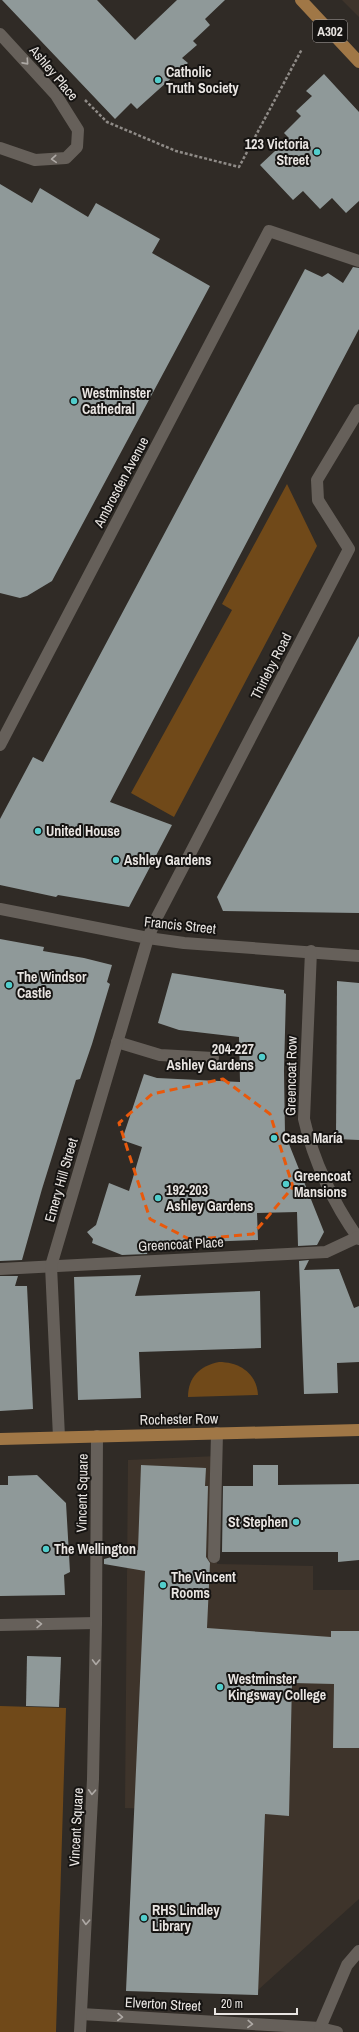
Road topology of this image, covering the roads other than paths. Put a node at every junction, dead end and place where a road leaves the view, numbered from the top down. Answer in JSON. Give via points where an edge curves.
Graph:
{"nodes":[{"id":1,"x":301,"y":0,"type":"edge"},
{"id":2,"x":0,"y":34,"type":"edge"},
{"id":3,"x":359,"y":62,"type":"edge"},
{"id":4,"x":0,"y":148,"type":"edge"},
{"id":5,"x":359,"y":261,"type":"edge"},
{"id":6,"x":359,"y":410,"type":"edge"},
{"id":7,"x":0,"y":745,"type":"edge"},
{"id":8,"x":0,"y":909,"type":"edge"},
{"id":9,"x":148,"y":938,"type":"junction"},
{"id":10,"x":311,"y":951,"type":"junction"},
{"id":11,"x":359,"y":956,"type":"edge"},
{"id":12,"x":117,"y":1042,"type":"junction"},
{"id":13,"x":213,"y":1058,"type":"dead end"},
{"id":14,"x":358,"y":1238,"type":"edge"},
{"id":15,"x":51,"y":1266,"type":"junction"},
{"id":16,"x":0,"y":1269,"type":"edge"},
{"id":17,"x":359,"y":1430,"type":"edge"},
{"id":18,"x":217,"y":1433,"type":"junction"},
{"id":19,"x":97,"y":1436,"type":"junction"},
{"id":20,"x":59,"y":1437,"type":"junction"},
{"id":21,"x":0,"y":1439,"type":"edge"},
{"id":22,"x":214,"y":1557,"type":"dead end"},
{"id":23,"x":96,"y":1623,"type":"junction"},
{"id":24,"x":0,"y":1625,"type":"edge"},
{"id":25,"x":359,"y":1950,"type":"edge"},
{"id":26,"x":81,"y":2014,"type":"junction"},
{"id":27,"x":315,"y":2029,"type":"edge"},
{"id":28,"x":80,"y":2032,"type":"edge"},
{"id":29,"x":337,"y":2032,"type":"edge"}],
"edges":[{"from":1,"to":3,"type":"main road","number":"A302"},
{"from":2,"to":4,"type":"street","name":"Ashley Place","one_way":true,"via":[[56,95],[78,130],[77,146],[66,158],[35,160]]},
{"from":5,"to":7,"type":"street","name":"Ambrosden Avenue","via":[[269,231]]},
{"from":6,"to":9,"type":"street","name":"Thirleby Road","via":[[317,480],[318,500],[349,549]]},
{"from":8,"to":9,"type":"street","name":"Francis Street"},
{"from":9,"to":10,"type":"street","name":"Francis Street","via":[[184,943]]},
{"from":9,"to":12,"type":"street","name":"Emery Hill Street"},
{"from":10,"to":11,"type":"street","name":"Francis Street"},
{"from":10,"to":14,"type":"street","name":"Greencoat Row","via":[[304,1119],[308,1138],[339,1209]]},
{"from":12,"to":13,"type":"street","via":[[160,1055]]},
{"from":12,"to":15,"type":"street","name":"Emery Hill Street"},
{"from":14,"to":15,"type":"street","name":"Greencoat Place","via":[[326,1252]]},
{"from":15,"to":16,"type":"street","name":"Greencoat Place"},
{"from":15,"to":20,"type":"street","name":"Emery Hill Street"},
{"from":17,"to":18,"type":"main road","name":"Rochester Row"},
{"from":18,"to":19,"type":"main road","name":"Rochester Row"},
{"from":18,"to":22,"type":"street"},
{"from":19,"to":20,"type":"main road","name":"Rochester Row"},
{"from":19,"to":23,"type":"street","name":"Vincent Square"},
{"from":20,"to":21,"type":"main road","name":"Rochester Row"},
{"from":24,"to":23,"type":"street","one_way":true},
{"from":23,"to":26,"type":"street","name":"Vincent Square","one_way":true,"via":[[93,1779]]},
{"from":25,"to":27,"type":"street","via":[[347,1965]]},
{"from":26,"to":27,"type":"street","name":"Elverton Street","one_way":true},
{"from":26,"to":28,"type":"street","name":"Vincent Square"},
{"from":27,"to":29,"type":"street","name":"Elverton Street"}]}
